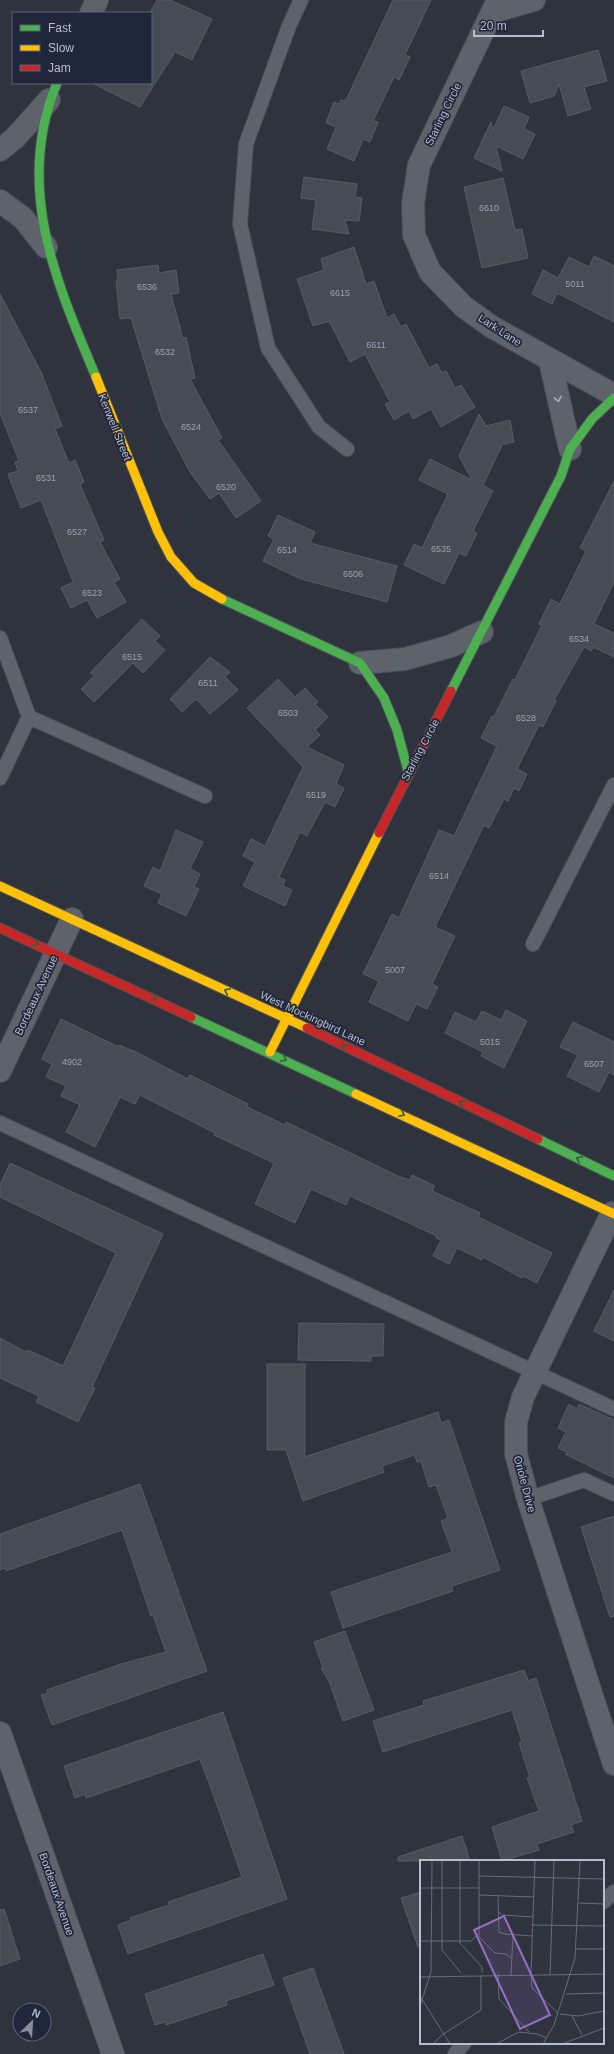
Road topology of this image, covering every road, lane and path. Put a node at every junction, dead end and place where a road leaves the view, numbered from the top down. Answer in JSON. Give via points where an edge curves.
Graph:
{"nodes":[{"id":1,"x":97,"y":0,"type":"edge"},
{"id":2,"x":301,"y":0,"type":"edge"},
{"id":3,"x":534,"y":0,"type":"edge"},
{"id":4,"x":495,"y":6,"type":"edge"},
{"id":5,"x":91,"y":12,"type":"edge"},
{"id":6,"x":53,"y":92,"type":"edge"},
{"id":7,"x":0,"y":150,"type":"edge"},
{"id":8,"x":0,"y":201,"type":"edge"},
{"id":9,"x":414,"y":235,"type":"joint"},
{"id":10,"x":46,"y":247,"type":"junction"},
{"id":11,"x":550,"y":361,"type":"junction"},
{"id":12,"x":614,"y":397,"type":"edge"},
{"id":13,"x":348,"y":449,"type":"dead end"},
{"id":14,"x":570,"y":449,"type":"junction"},
{"id":15,"x":482,"y":632,"type":"junction"},
{"id":16,"x":0,"y":638,"type":"edge"},
{"id":17,"x":360,"y":663,"type":"junction"},
{"id":18,"x":29,"y":717,"type":"junction"},
{"id":19,"x":408,"y":771,"type":"junction"},
{"id":20,"x":0,"y":778,"type":"edge"},
{"id":21,"x":614,"y":785,"type":"edge"},
{"id":22,"x":205,"y":796,"type":"dead end"},
{"id":23,"x":0,"y":886,"type":"edge"},
{"id":24,"x":72,"y":919,"type":"junction"},
{"id":25,"x":0,"y":928,"type":"edge"},
{"id":26,"x":533,"y":944,"type":"dead end"},
{"id":27,"x":56,"y":952,"type":"junction"},
{"id":28,"x":286,"y":1018,"type":"junction"},
{"id":29,"x":270,"y":1052,"type":"junction"},
{"id":30,"x":0,"y":1071,"type":"edge"},
{"id":31,"x":0,"y":1123,"type":"edge"},
{"id":32,"x":614,"y":1176,"type":"edge"},
{"id":33,"x":613,"y":1211,"type":"edge"},
{"id":34,"x":535,"y":1371,"type":"junction"},
{"id":35,"x":614,"y":1409,"type":"edge"},
{"id":36,"x":614,"y":1494,"type":"edge"},
{"id":37,"x":528,"y":1499,"type":"junction"},
{"id":38,"x":0,"y":1734,"type":"edge"},
{"id":39,"x":614,"y":1764,"type":"edge"},
{"id":40,"x":614,"y":1892,"type":"edge"},
{"id":41,"x":604,"y":1901,"type":"edge"},
{"id":42,"x":463,"y":2044,"type":"edge"},
{"id":43,"x":113,"y":2054,"type":"edge"},
{"id":44,"x":455,"y":2054,"type":"edge"}],
"edges":[{"from":1,"to":5,"type":"street"},
{"from":2,"to":13,"type":"lane","via":[[246,144],[240,224],[268,348],[319,427]]},
{"from":3,"to":4,"type":"street"},
{"from":4,"to":9,"type":"street","name":"Starling Circle","via":[[419,165],[413,203]]},
{"from":6,"to":7,"type":"street","via":[[15,138]]},
{"from":6,"to":10,"type":"street","name":"Kenwell Street","via":[[38,158],[38,199]]},
{"from":8,"to":10,"type":"street","via":[[23,218]]},
{"from":9,"to":11,"type":"street","name":"Lark Lane","via":[[430,272],[464,307],[492,327]]},
{"from":10,"to":17,"type":"street","name":"Kenwell Street","via":[[62,296],[158,532],[171,557],[194,583],[214,596]]},
{"from":11,"to":12,"type":"street","name":"Lark Lane"},
{"from":11,"to":14,"type":"street","one_way":true},
{"from":12,"to":14,"type":"street","name":"Starling Circle","via":[[592,419]]},
{"from":14,"to":15,"type":"street","name":"Starling Circle","via":[[561,476]]},
{"from":15,"to":17,"type":"street","name":"Kenwell Street","via":[[452,646],[405,659]]},
{"from":15,"to":19,"type":"street","name":"Starling Circle"},
{"from":16,"to":18,"type":"lane"},
{"from":17,"to":19,"type":"street","via":[[384,698],[397,730]]},
{"from":18,"to":20,"type":"lane"},
{"from":18,"to":22,"type":"lane"},
{"from":19,"to":28,"type":"street","name":"Starling Circle"},
{"from":21,"to":26,"type":"lane"},
{"from":23,"to":24,"type":"street","name":"West Mockingbird Lane"},
{"from":24,"to":27,"type":"street","name":"Bordeaux Avenue"},
{"from":28,"to":24,"type":"street","name":"West Mockingbird Lane","one_way":true},
{"from":25,"to":27,"type":"street","one_way":true},
{"from":27,"to":29,"type":"street","one_way":true},
{"from":27,"to":30,"type":"street","name":"Bordeaux Avenue"},
{"from":28,"to":29,"type":"street","name":"Starling Circle"},
{"from":32,"to":28,"type":"street","name":"West Mockingbird Lane","one_way":true},
{"from":29,"to":33,"type":"street","one_way":true},
{"from":31,"to":34,"type":"lane"},
{"from":33,"to":34,"type":"street","name":"Oriole Drive"},
{"from":34,"to":35,"type":"lane"},
{"from":34,"to":37,"type":"street","name":"Oriole Drive","via":[[523,1397],[516,1422],[516,1454]]},
{"from":36,"to":37,"type":"lane","via":[[584,1480]]},
{"from":37,"to":39,"type":"street","name":"Oriole Drive"},
{"from":38,"to":43,"type":"street","name":"Bordeaux Avenue"},
{"from":40,"to":41,"type":"lane"},
{"from":42,"to":44,"type":"lane"}]}
